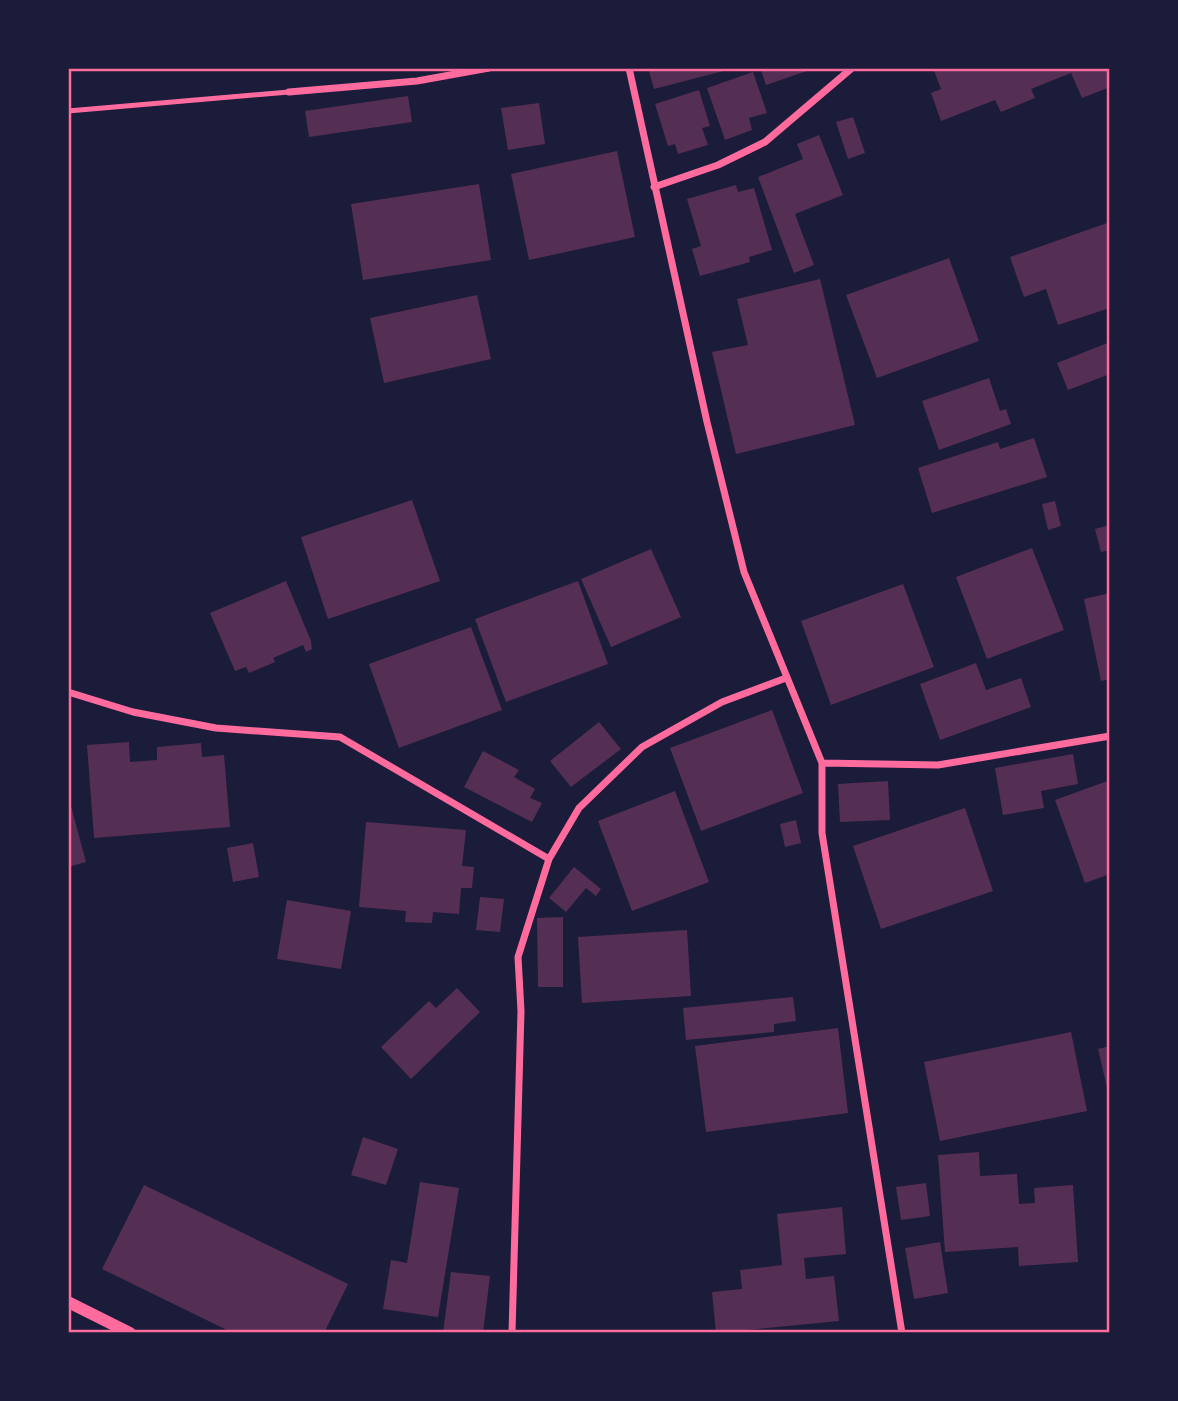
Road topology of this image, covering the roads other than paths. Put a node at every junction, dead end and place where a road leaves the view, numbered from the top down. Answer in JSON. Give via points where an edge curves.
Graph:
{"nodes":[{"id":1,"x":489,"y":68,"type":"edge"},
{"id":2,"x":629,"y":68,"type":"edge"},
{"id":3,"x":852,"y":68,"type":"edge"},
{"id":4,"x":289,"y":92,"type":"joint"},
{"id":5,"x":68,"y":111,"type":"edge"},
{"id":6,"x":654,"y":187,"type":"junction"},
{"id":7,"x":786,"y":678,"type":"junction"},
{"id":8,"x":68,"y":692,"type":"edge"},
{"id":9,"x":1110,"y":736,"type":"edge"},
{"id":10,"x":822,"y":763,"type":"junction"},
{"id":11,"x":550,"y":859,"type":"junction"},
{"id":12,"x":68,"y":1302,"type":"edge"},
{"id":13,"x":130,"y":1333,"type":"edge"},
{"id":14,"x":512,"y":1333,"type":"edge"},
{"id":15,"x":902,"y":1333,"type":"edge"}],
"edges":[{"from":1,"to":4,"type":"street","via":[[417,81]]},
{"from":2,"to":6,"type":"street"},
{"from":3,"to":6,"type":"street","via":[[765,142],[718,165]]},
{"from":4,"to":5,"type":"lane"},
{"from":6,"to":7,"type":"street","via":[[744,572]]},
{"from":7,"to":10,"type":"street"},
{"from":7,"to":11,"type":"street","via":[[722,702],[642,747],[579,808]]},
{"from":8,"to":11,"type":"street","via":[[133,712],[216,728],[340,737]]},
{"from":9,"to":10,"type":"street","via":[[938,765]]},
{"from":10,"to":15,"type":"street","via":[[822,833]]},
{"from":11,"to":14,"type":"street","via":[[518,957],[521,1011]]},
{"from":12,"to":13,"type":"street"}]}
